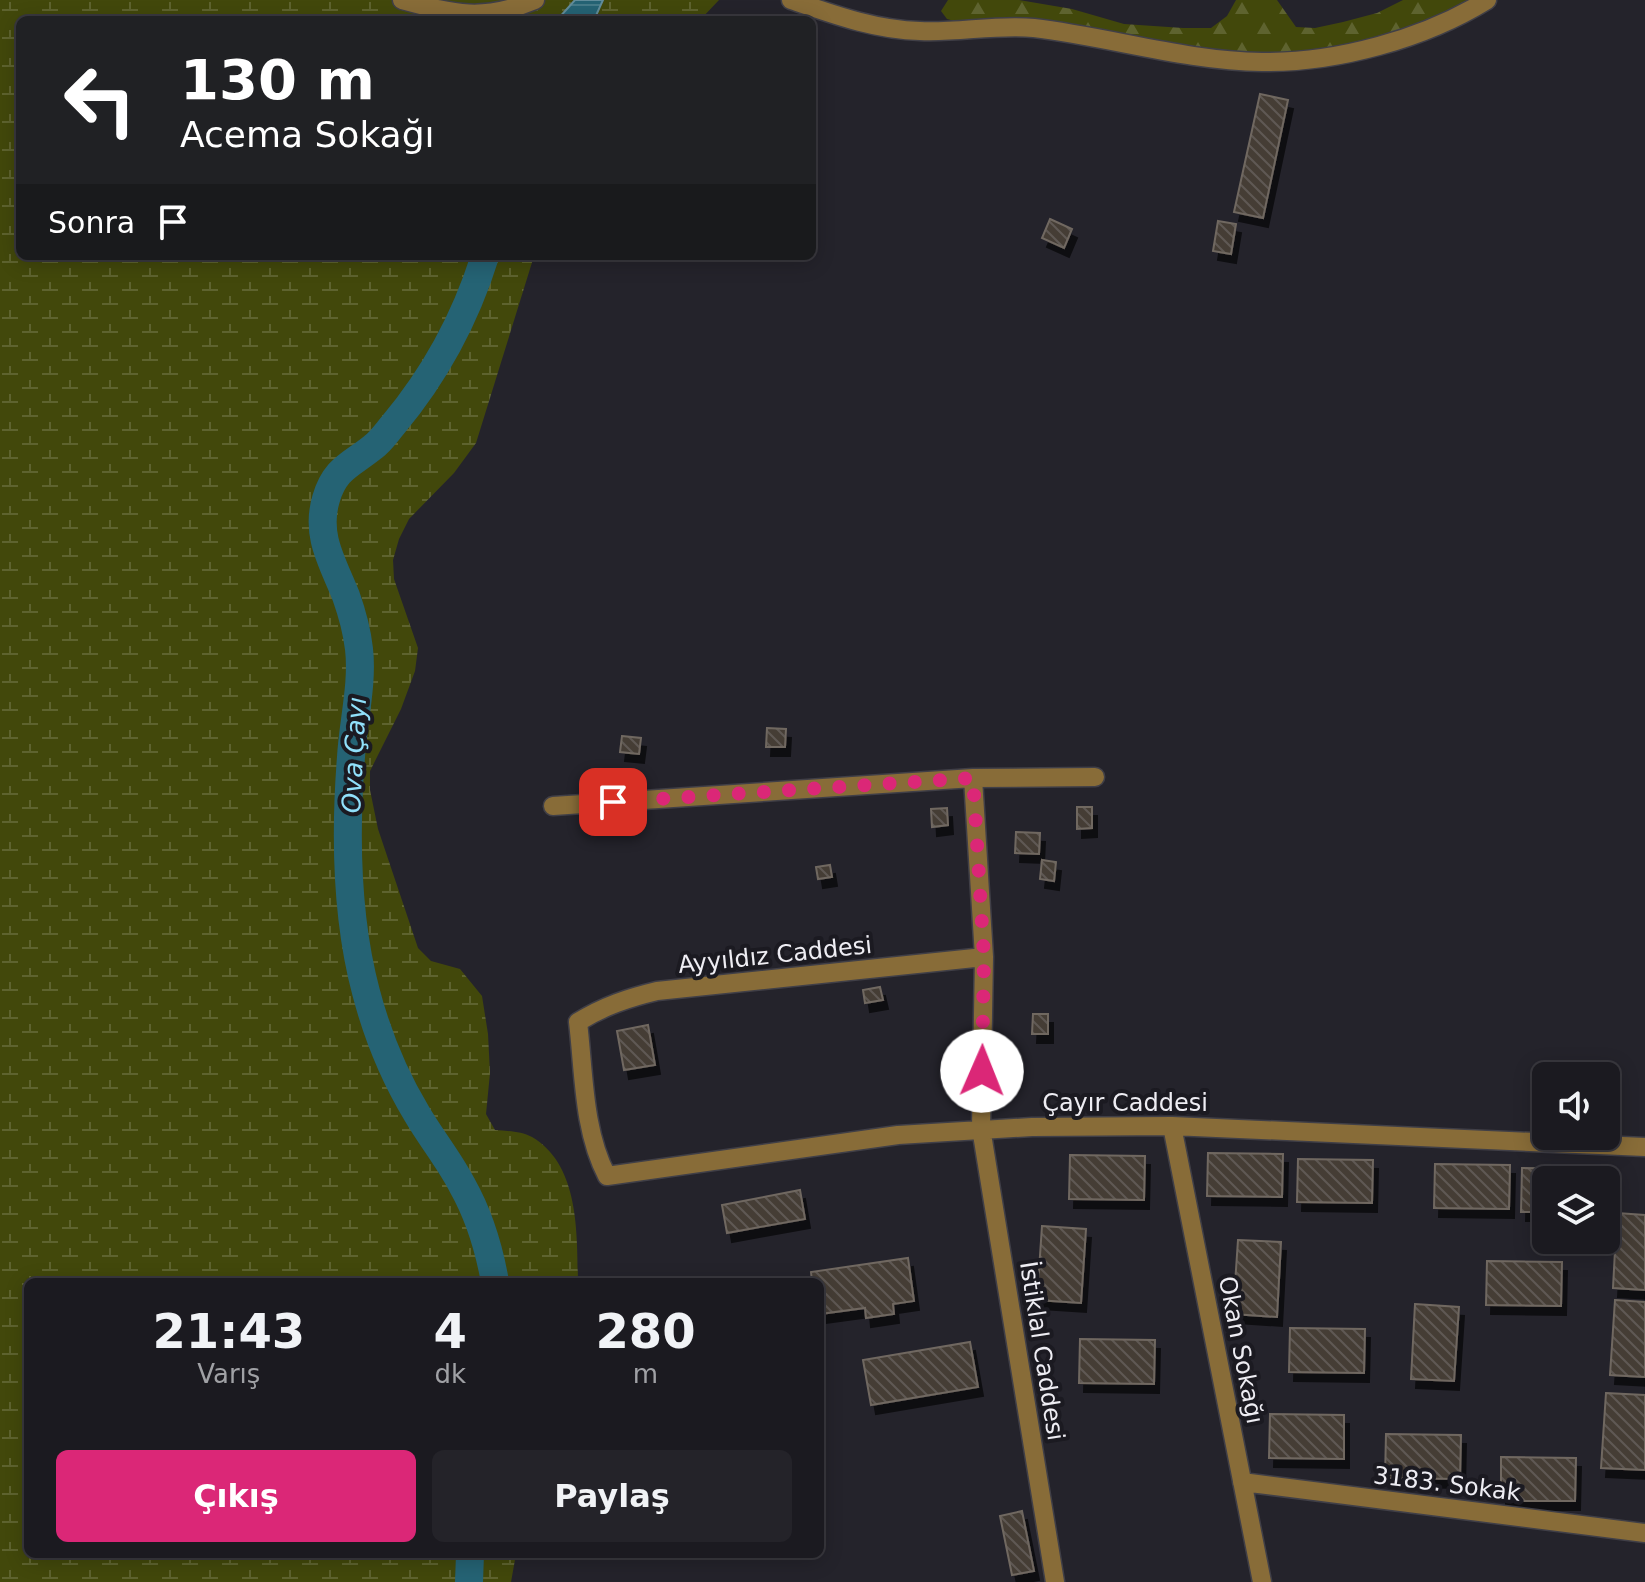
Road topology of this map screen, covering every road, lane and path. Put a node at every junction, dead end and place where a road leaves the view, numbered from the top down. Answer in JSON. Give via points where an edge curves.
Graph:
{"nodes":[{"id":1,"x":402,"y":0,"type":"edge"},
{"id":2,"x":535,"y":0,"type":"edge"},
{"id":3,"x":791,"y":0,"type":"edge"},
{"id":4,"x":1487,"y":0,"type":"edge"},
{"id":5,"x":1095,"y":777,"type":"dead end"},
{"id":6,"x":973,"y":778,"type":"junction"},
{"id":7,"x":553,"y":806,"type":"dead end"},
{"id":8,"x":984,"y":957,"type":"junction"},
{"id":9,"x":1172,"y":1126,"type":"junction"},
{"id":10,"x":981,"y":1128,"type":"junction"},
{"id":11,"x":1645,"y":1147,"type":"edge"},
{"id":12,"x":607,"y":1176,"type":"joint"},
{"id":13,"x":1242,"y":1482,"type":"junction"},
{"id":14,"x":1645,"y":1533,"type":"edge"},
{"id":15,"x":1055,"y":1582,"type":"edge"},
{"id":16,"x":1262,"y":1582,"type":"edge"}],
"edges":[{"from":1,"to":2,"type":"street","via":[[489,15]]},
{"from":3,"to":4,"type":"street","via":[[849,20],[917,31],[1037,29],[1263,62],[1376,47],[1421,33]]},
{"from":5,"to":6,"type":"street"},
{"from":6,"to":7,"type":"street"},
{"from":6,"to":8,"type":"street","name":"İstiklal Caddesi"},
{"from":8,"to":10,"type":"street","name":"İstiklal Caddesi"},
{"from":8,"to":12,"type":"street","name":"Ayyıldız Caddesi","via":[[657,991],[603,1007],[578,1022],[592,1133]]},
{"from":9,"to":10,"type":"street","name":"Çayır Caddesi"},
{"from":9,"to":11,"type":"street","name":"Çayır Caddesi"},
{"from":9,"to":13,"type":"street","name":"Okan Sokağı"},
{"from":10,"to":12,"type":"street","name":"Çayır Caddesi"},
{"from":10,"to":15,"type":"street","name":"İstiklal Caddesi"},
{"from":13,"to":14,"type":"street","name":"3183. Sokak"},
{"from":13,"to":16,"type":"street","name":"Okan Sokağı"}]}
